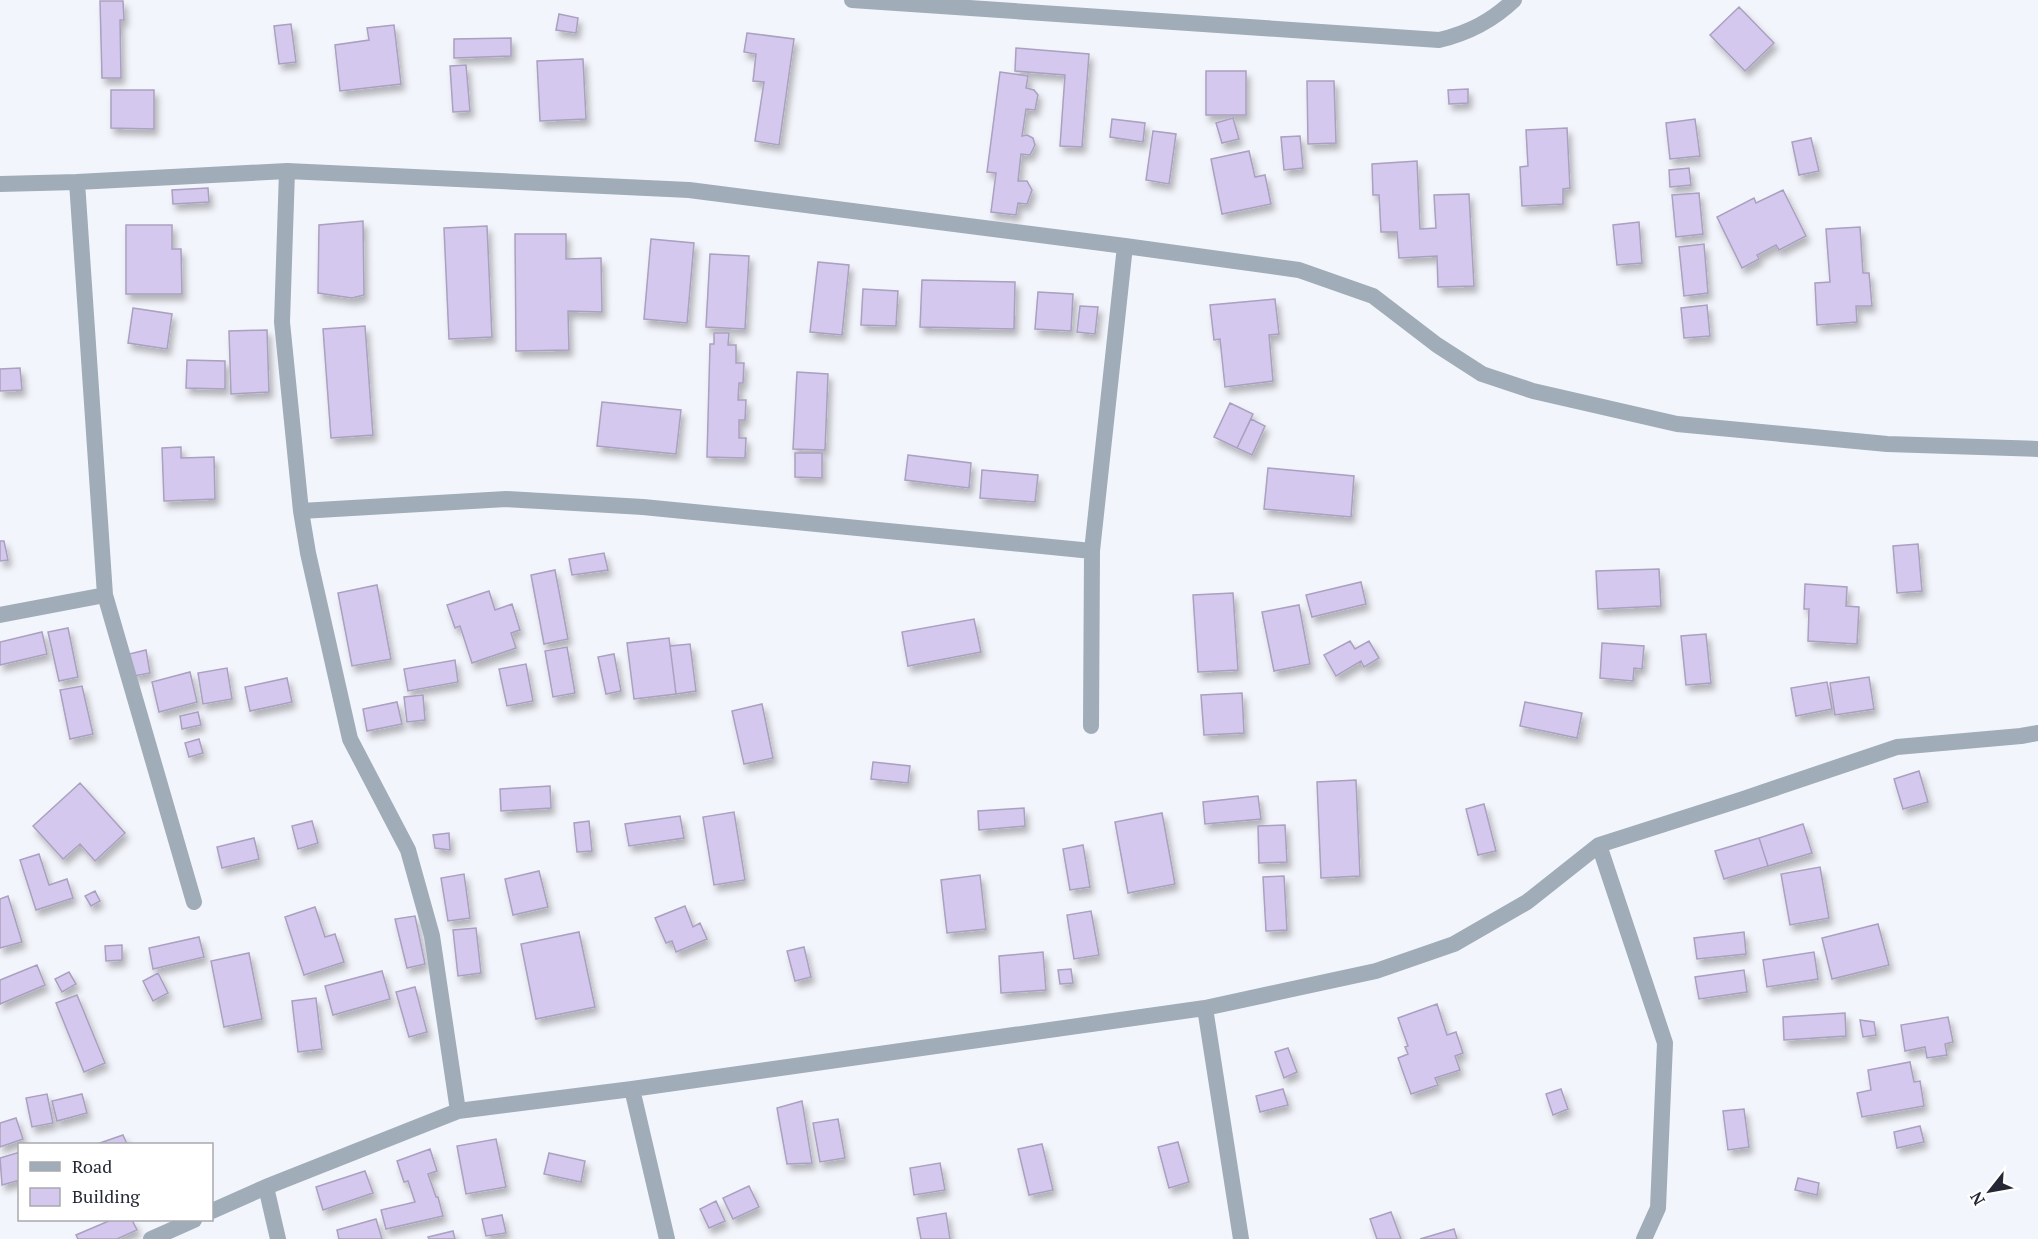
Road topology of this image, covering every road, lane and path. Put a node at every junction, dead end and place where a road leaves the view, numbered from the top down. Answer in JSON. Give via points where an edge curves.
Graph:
{"nodes":[{"id":1,"x":852,"y":0,"type":"edge"},
{"id":2,"x":1514,"y":0,"type":"edge"},
{"id":3,"x":287,"y":171,"type":"junction"},
{"id":4,"x":77,"y":182,"type":"junction"},
{"id":5,"x":0,"y":184,"type":"edge"},
{"id":6,"x":1125,"y":246,"type":"junction"},
{"id":7,"x":2038,"y":449,"type":"edge"},
{"id":8,"x":301,"y":511,"type":"junction"},
{"id":9,"x":1092,"y":551,"type":"junction"},
{"id":10,"x":105,"y":595,"type":"junction"},
{"id":11,"x":0,"y":615,"type":"edge"},
{"id":12,"x":1091,"y":726,"type":"dead end"},
{"id":13,"x":2038,"y":733,"type":"edge"},
{"id":14,"x":1599,"y":844,"type":"junction"},
{"id":15,"x":194,"y":902,"type":"dead end"},
{"id":16,"x":1205,"y":1008,"type":"junction"},
{"id":17,"x":632,"y":1089,"type":"junction"},
{"id":18,"x":458,"y":1112,"type":"junction"},
{"id":19,"x":266,"y":1187,"type":"junction"},
{"id":20,"x":213,"y":1211,"type":"edge"},
{"id":21,"x":192,"y":1221,"type":"edge"},
{"id":22,"x":151,"y":1239,"type":"edge"},
{"id":23,"x":278,"y":1239,"type":"edge"},
{"id":24,"x":667,"y":1239,"type":"edge"},
{"id":25,"x":1241,"y":1239,"type":"edge"},
{"id":26,"x":1644,"y":1239,"type":"edge"}],
"edges":[{"from":1,"to":2,"type":"street","via":[[1439,40],[1483,25]]},
{"from":3,"to":4,"type":"street"},
{"from":3,"to":6,"type":"street","via":[[689,190]]},
{"from":3,"to":8,"type":"street","via":[[282,322]]},
{"from":4,"to":5,"type":"street"},
{"from":4,"to":10,"type":"street"},
{"from":6,"to":7,"type":"street","via":[[1299,270],[1373,296],[1482,374],[1533,391],[1677,424],[1887,444]]},
{"from":6,"to":9,"type":"street"},
{"from":8,"to":9,"type":"street","via":[[506,499],[643,507]]},
{"from":8,"to":18,"type":"street","via":[[350,739],[408,850],[432,936]]},
{"from":9,"to":12,"type":"street"},
{"from":10,"to":11,"type":"street"},
{"from":10,"to":15,"type":"street"},
{"from":13,"to":14,"type":"street","via":[[1897,747]]},
{"from":14,"to":16,"type":"street","via":[[1527,902],[1454,944],[1376,971]]},
{"from":14,"to":26,"type":"street","via":[[1665,1043],[1659,1208]]},
{"from":16,"to":17,"type":"street"},
{"from":16,"to":25,"type":"street"},
{"from":17,"to":18,"type":"street"},
{"from":17,"to":24,"type":"street"},
{"from":18,"to":19,"type":"street"},
{"from":19,"to":20,"type":"street"},
{"from":19,"to":23,"type":"street"},
{"from":21,"to":22,"type":"street"}]}
